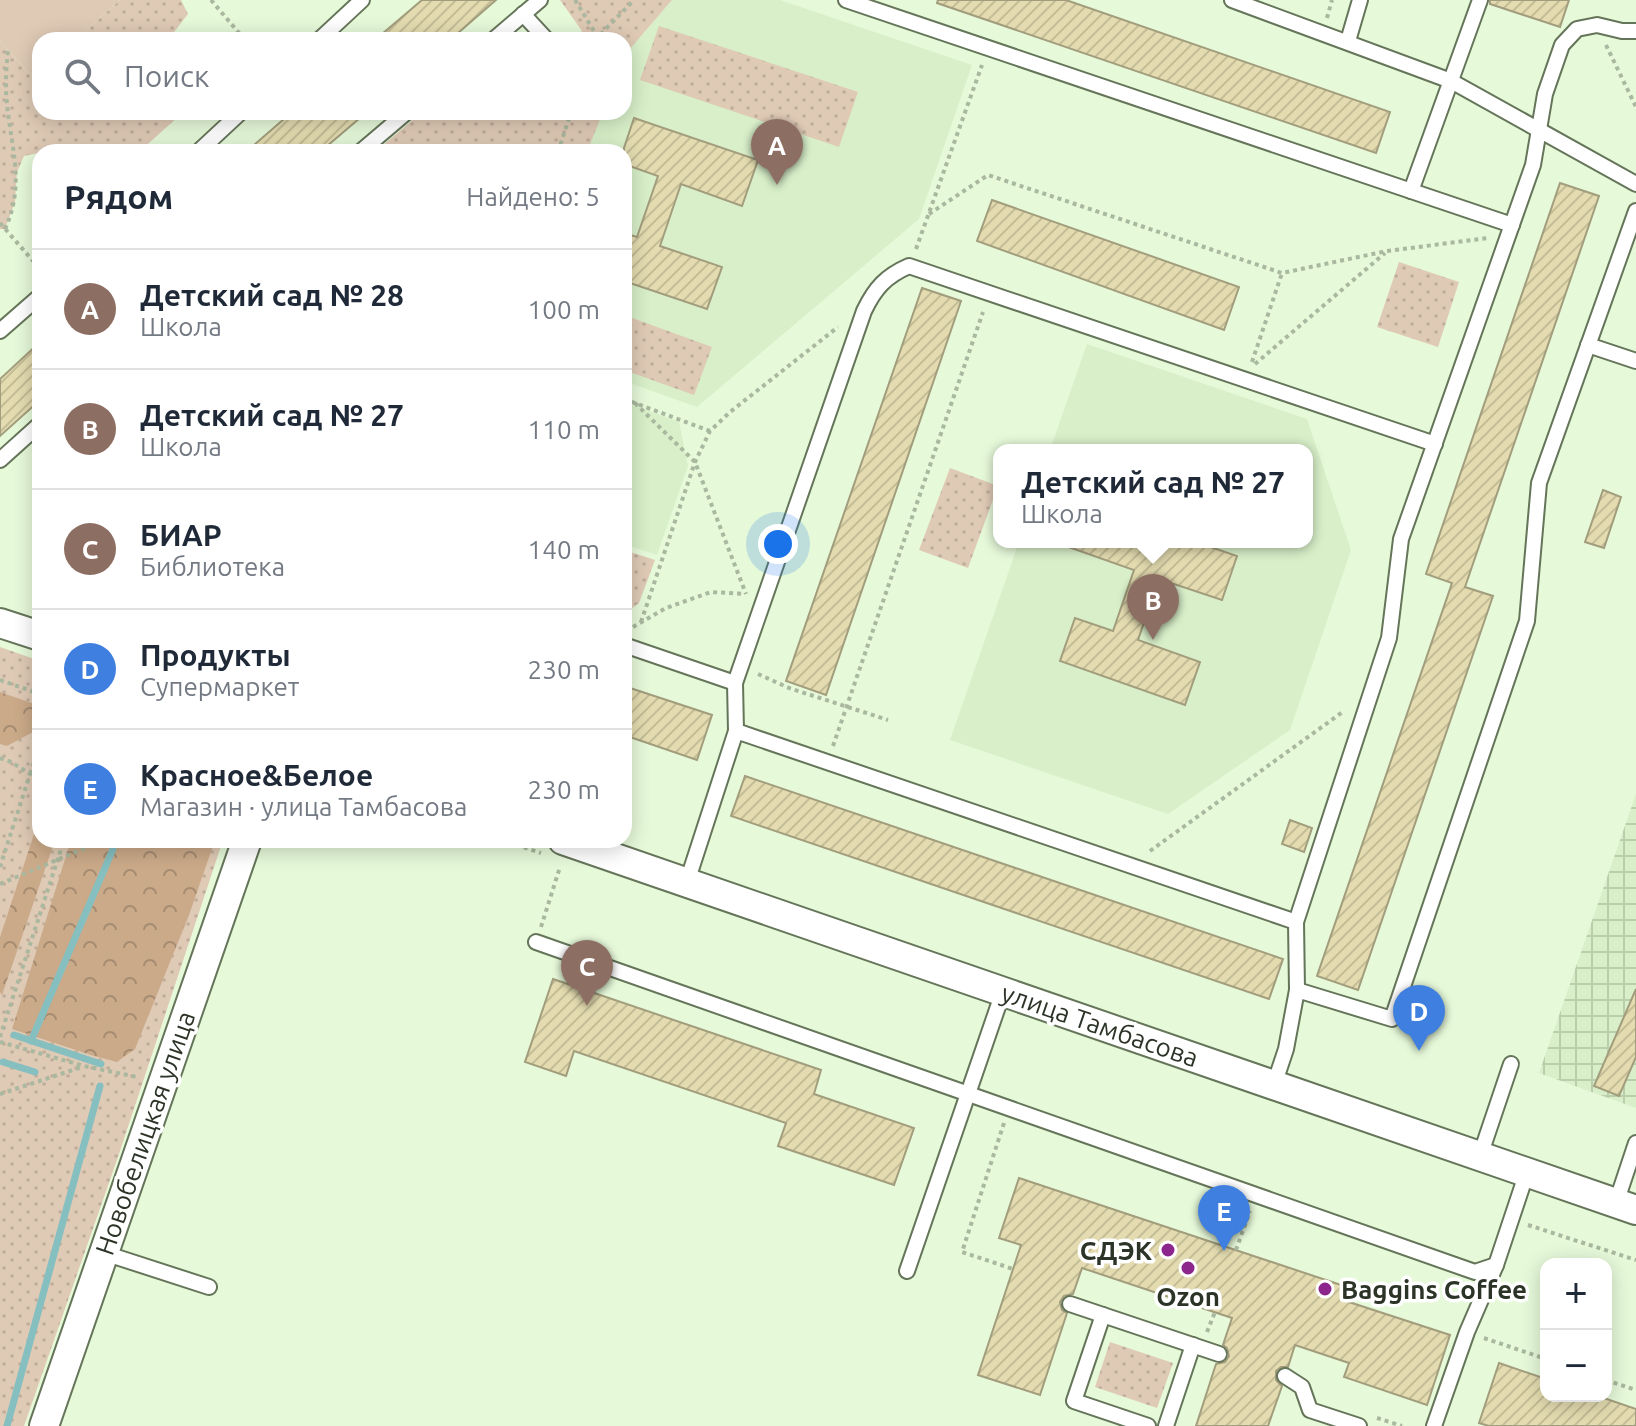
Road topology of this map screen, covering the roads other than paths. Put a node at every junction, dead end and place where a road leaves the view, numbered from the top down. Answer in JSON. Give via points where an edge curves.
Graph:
{"nodes":[{"id":1,"x":362,"y":0,"type":"edge"},
{"id":2,"x":540,"y":0,"type":"edge"},
{"id":3,"x":846,"y":0,"type":"edge"},
{"id":4,"x":1232,"y":0,"type":"edge"},
{"id":5,"x":1360,"y":0,"type":"edge"},
{"id":6,"x":1480,"y":0,"type":"edge"},
{"id":7,"x":523,"y":14,"type":"junction"},
{"id":8,"x":1636,"y":31,"type":"edge"},
{"id":9,"x":328,"y":32,"type":"edge"},
{"id":10,"x":502,"y":32,"type":"edge"},
{"id":11,"x":540,"y":32,"type":"edge"},
{"id":12,"x":1348,"y":41,"type":"junction"},
{"id":13,"x":1451,"y":81,"type":"junction"},
{"id":14,"x":232,"y":120,"type":"edge"},
{"id":15,"x":398,"y":120,"type":"edge"},
{"id":16,"x":1539,"y":131,"type":"junction"},
{"id":17,"x":207,"y":144,"type":"edge"},
{"id":18,"x":369,"y":144,"type":"edge"},
{"id":19,"x":1636,"y":184,"type":"edge"},
{"id":20,"x":1411,"y":191,"type":"junction"},
{"id":21,"x":1636,"y":211,"type":"edge"},
{"id":22,"x":1510,"y":230,"type":"junction"},
{"id":23,"x":32,"y":302,"type":"edge"},
{"id":24,"x":3,"y":323,"type":"edge"},
{"id":25,"x":1588,"y":345,"type":"junction"},
{"id":26,"x":1636,"y":361,"type":"edge"},
{"id":27,"x":32,"y":431,"type":"edge"},
{"id":28,"x":1435,"y":444,"type":"junction"},
{"id":29,"x":0,"y":460,"type":"edge"},
{"id":30,"x":0,"y":623,"type":"edge"},
{"id":31,"x":32,"y":633,"type":"edge"},
{"id":32,"x":632,"y":648,"type":"edge"},
{"id":33,"x":735,"y":683,"type":"junction"},
{"id":34,"x":736,"y":731,"type":"junction"},
{"id":35,"x":244,"y":848,"type":"edge"},
{"id":36,"x":558,"y":852,"type":"edge"},
{"id":37,"x":687,"y":882,"type":"junction"},
{"id":38,"x":1296,"y":922,"type":"junction"},
{"id":39,"x":536,"y":942,"type":"road end"},
{"id":40,"x":1297,"y":990,"type":"junction"},
{"id":41,"x":1003,"y":992,"type":"junction"},
{"id":42,"x":1511,"y":1064,"type":"dead end"},
{"id":43,"x":1274,"y":1085,"type":"junction"},
{"id":44,"x":968,"y":1095,"type":"junction"},
{"id":45,"x":1636,"y":1143,"type":"edge"},
{"id":46,"x":1480,"y":1156,"type":"junction"},
{"id":47,"x":1527,"y":1172,"type":"junction"},
{"id":48,"x":1626,"y":1206,"type":"edge"},
{"id":49,"x":104,"y":1253,"type":"junction"},
{"id":50,"x":1496,"y":1265,"type":"junction"},
{"id":51,"x":907,"y":1271,"type":"dead end"},
{"id":52,"x":209,"y":1287,"type":"dead end"},
{"id":53,"x":1070,"y":1304,"type":"dead end"},
{"id":54,"x":1103,"y":1315,"type":"junction"},
{"id":55,"x":1193,"y":1345,"type":"junction"},
{"id":56,"x":1219,"y":1354,"type":"dead end"},
{"id":57,"x":1285,"y":1376,"type":"dead end"},
{"id":58,"x":44,"y":1426,"type":"edge"},
{"id":59,"x":1148,"y":1426,"type":"edge"},
{"id":60,"x":1166,"y":1426,"type":"edge"},
{"id":61,"x":1359,"y":1426,"type":"edge"},
{"id":62,"x":1434,"y":1426,"type":"edge"}],
"edges":[{"from":1,"to":9,"type":"lane"},
{"from":2,"to":7,"type":"lane"},
{"from":3,"to":20,"type":"lane"},
{"from":4,"to":12,"type":"lane"},
{"from":5,"to":12,"type":"lane"},
{"from":6,"to":13,"type":"lane"},
{"from":7,"to":10,"type":"lane"},
{"from":7,"to":11,"type":"lane"},
{"from":8,"to":16,"type":"lane","via":[[1597,25],[1577,29],[1562,45]]},
{"from":12,"to":13,"type":"lane"},
{"from":13,"to":16,"type":"lane"},
{"from":13,"to":20,"type":"lane"},
{"from":14,"to":17,"type":"lane"},
{"from":15,"to":18,"type":"lane"},
{"from":16,"to":19,"type":"lane"},
{"from":16,"to":22,"type":"lane"},
{"from":20,"to":22,"type":"lane"},
{"from":21,"to":25,"type":"lane"},
{"from":22,"to":28,"type":"lane"},
{"from":23,"to":24,"type":"lane"},
{"from":25,"to":26,"type":"lane"},
{"from":25,"to":40,"type":"lane","via":[[1539,483],[1527,621],[1392,1019]]},
{"from":27,"to":29,"type":"lane"},
{"from":28,"to":33,"type":"lane","via":[[909,266],[890,274],[864,311]]},
{"from":28,"to":38,"type":"lane","via":[[1401,539],[1389,638]]},
{"from":30,"to":31,"type":"street"},
{"from":32,"to":33,"type":"lane"},
{"from":33,"to":34,"type":"lane"},
{"from":34,"to":37,"type":"lane"},
{"from":34,"to":38,"type":"lane"},
{"from":35,"to":49,"type":"street","name":"Новобелицкая улица"},
{"from":36,"to":37,"type":"street","name":"улица Тамбасова"},
{"from":37,"to":41,"type":"street","name":"улица Тамбасова"},
{"from":38,"to":40,"type":"lane"},
{"from":39,"to":44,"type":"lane"},
{"from":40,"to":43,"type":"lane"},
{"from":41,"to":43,"type":"street","name":"улица Тамбасова"},
{"from":41,"to":44,"type":"lane"},
{"from":42,"to":46,"type":"lane"},
{"from":43,"to":46,"type":"street","name":"улица Тамбасова"},
{"from":44,"to":50,"type":"lane","via":[[1475,1272]]},
{"from":44,"to":51,"type":"lane"},
{"from":45,"to":48,"type":"lane"},
{"from":46,"to":47,"type":"street","name":"улица Тамбасова"},
{"from":47,"to":48,"type":"street","name":"улица Тамбасова"},
{"from":47,"to":50,"type":"lane"},
{"from":49,"to":52,"type":"lane"},
{"from":49,"to":58,"type":"street","name":"Новобелицкая улица"},
{"from":50,"to":62,"type":"lane"},
{"from":53,"to":54,"type":"lane"},
{"from":54,"to":55,"type":"lane"},
{"from":54,"to":59,"type":"lane","via":[[1074,1401]]},
{"from":55,"to":56,"type":"lane"},
{"from":55,"to":60,"type":"lane"},
{"from":57,"to":61,"type":"lane","via":[[1302,1387],[1310,1410]]}]}
